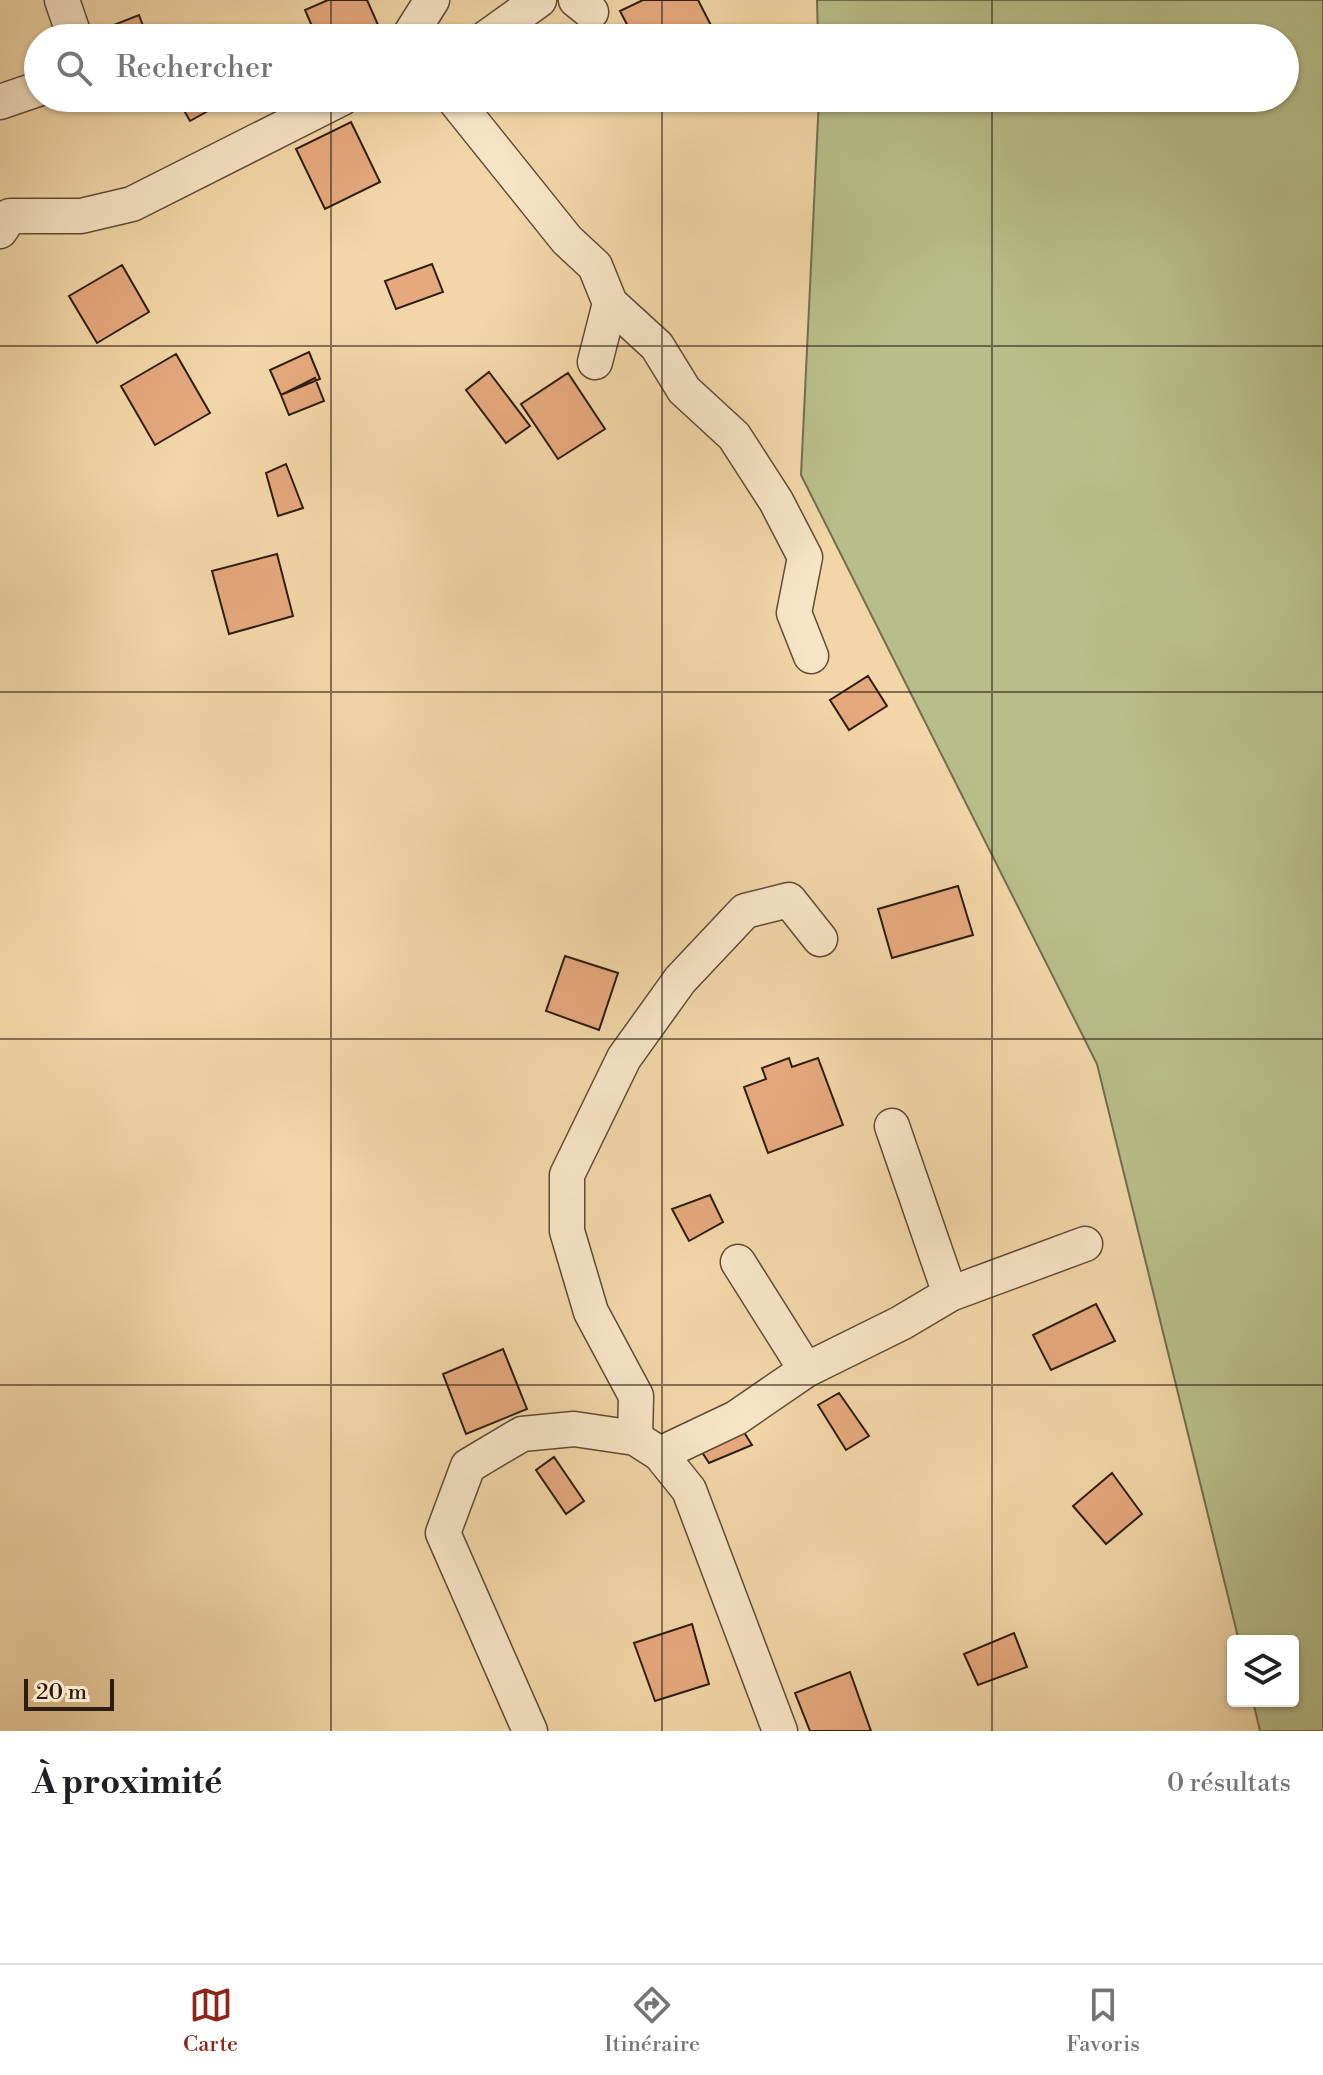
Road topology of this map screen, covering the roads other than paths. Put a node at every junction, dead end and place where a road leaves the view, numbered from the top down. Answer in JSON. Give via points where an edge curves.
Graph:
{"nodes":[{"id":1,"x":62,"y":0,"type":"edge"},
{"id":2,"x":432,"y":0,"type":"edge"},
{"id":3,"x":539,"y":0,"type":"edge"},
{"id":4,"x":70,"y":24,"type":"edge"},
{"id":5,"x":417,"y":24,"type":"edge"},
{"id":6,"x":506,"y":24,"type":"edge"},
{"id":7,"x":24,"y":94,"type":"edge"},
{"id":8,"x":0,"y":102,"type":"edge"},
{"id":9,"x":314,"y":112,"type":"edge"},
{"id":10,"x":464,"y":112,"type":"edge"},
{"id":11,"x":3,"y":220,"type":"edge"},
{"id":12,"x":610,"y":303,"type":"junction"},
{"id":13,"x":595,"y":362,"type":"dead end"},
{"id":14,"x":811,"y":656,"type":"dead end"},
{"id":15,"x":820,"y":939,"type":"dead end"},
{"id":16,"x":892,"y":1126,"type":"dead end"},
{"id":17,"x":1085,"y":1244,"type":"dead end"},
{"id":18,"x":738,"y":1262,"type":"dead end"},
{"id":19,"x":950,"y":1294,"type":"junction"},
{"id":20,"x":806,"y":1370,"type":"junction"},
{"id":21,"x":648,"y":1446,"type":"junction"},
{"id":22,"x":530,"y":1731,"type":"edge"},
{"id":23,"x":780,"y":1731,"type":"edge"}],
"edges":[{"from":1,"to":4,"type":"street"},
{"from":2,"to":5,"type":"street"},
{"from":3,"to":6,"type":"street"},
{"from":7,"to":8,"type":"street"},
{"from":9,"to":11,"type":"street","via":[[132,204],[81,216]]},
{"from":10,"to":12,"type":"street","via":[[567,240],[595,266]]},
{"from":12,"to":13,"type":"street"},
{"from":12,"to":14,"type":"street","via":[[657,346],[684,390],[734,436],[776,501],[805,557],[794,613]]},
{"from":15,"to":21,"type":"street","via":[[789,900],[745,911],[680,980],[624,1058],[567,1175],[567,1231],[591,1312],[636,1396]]},
{"from":16,"to":19,"type":"street"},
{"from":17,"to":19,"type":"street"},
{"from":18,"to":20,"type":"street"},
{"from":19,"to":20,"type":"street"},
{"from":20,"to":21,"type":"street","via":[[736,1418]]},
{"from":21,"to":22,"type":"street","via":[[574,1429],[522,1434],[468,1466],[443,1533]]},
{"from":21,"to":23,"type":"street","via":[[689,1490]]}]}
